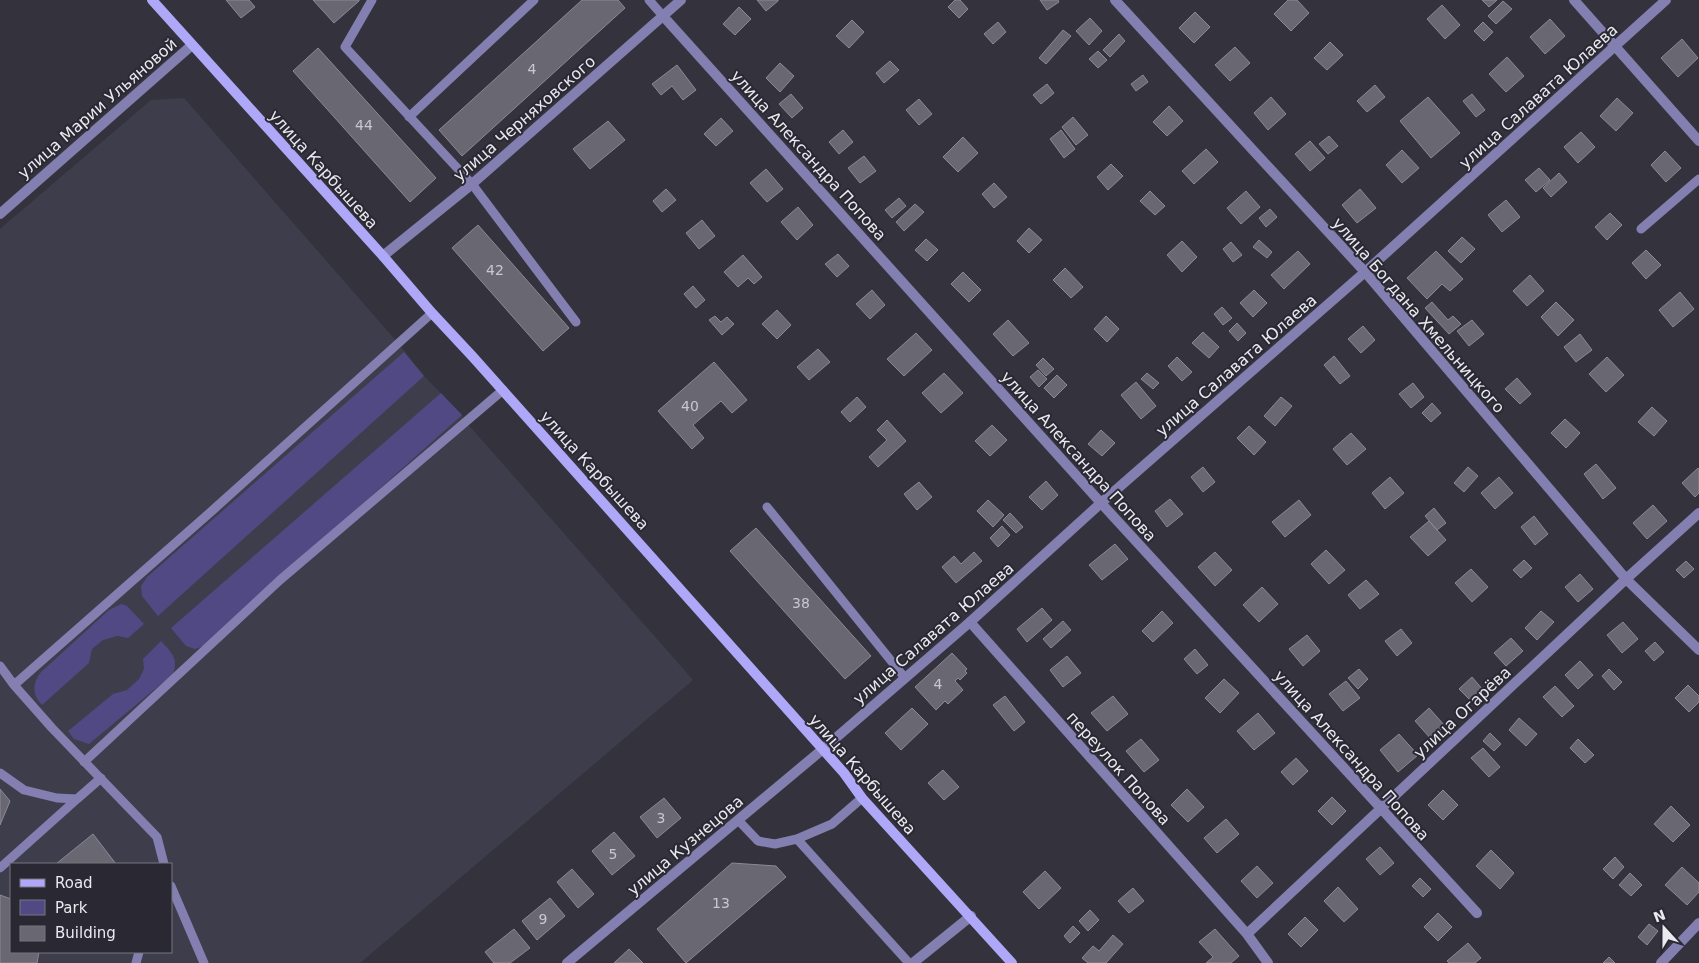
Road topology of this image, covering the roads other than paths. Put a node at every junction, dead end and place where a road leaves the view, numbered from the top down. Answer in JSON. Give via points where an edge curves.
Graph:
{"nodes":[{"id":1,"x":152,"y":0,"type":"edge"},
{"id":2,"x":372,"y":0,"type":"edge"},
{"id":3,"x":534,"y":0,"type":"edge"},
{"id":4,"x":649,"y":0,"type":"edge"},
{"id":5,"x":681,"y":0,"type":"edge"},
{"id":6,"x":1115,"y":0,"type":"edge"},
{"id":7,"x":1574,"y":0,"type":"edge"},
{"id":8,"x":1666,"y":0,"type":"edge"},
{"id":9,"x":663,"y":16,"type":"junction"},
{"id":10,"x":192,"y":45,"type":"junction"},
{"id":11,"x":1616,"y":46,"type":"junction"},
{"id":12,"x":409,"y":117,"type":"junction"},
{"id":13,"x":1699,"y":141,"type":"edge"},
{"id":14,"x":1699,"y":179,"type":"edge"},
{"id":15,"x":472,"y":184,"type":"junction"},
{"id":16,"x":0,"y":214,"type":"edge"},
{"id":17,"x":1641,"y":229,"type":"dead end"},
{"id":18,"x":383,"y":256,"type":"junction"},
{"id":19,"x":1365,"y":272,"type":"junction"},
{"id":20,"x":432,"y":313,"type":"junction"},
{"id":21,"x":576,"y":322,"type":"dead end"},
{"id":22,"x":503,"y":390,"type":"junction"},
{"id":23,"x":1101,"y":503,"type":"junction"},
{"id":24,"x":767,"y":508,"type":"dead end"},
{"id":25,"x":1699,"y":513,"type":"edge"},
{"id":26,"x":1626,"y":579,"type":"junction"},
{"id":27,"x":970,"y":622,"type":"junction"},
{"id":28,"x":1699,"y":650,"type":"edge"},
{"id":29,"x":0,"y":667,"type":"edge"},
{"id":30,"x":905,"y":678,"type":"junction"},
{"id":31,"x":14,"y":684,"type":"junction"},
{"id":32,"x":823,"y":749,"type":"junction"},
{"id":33,"x":84,"y":762,"type":"junction"},
{"id":34,"x":0,"y":773,"type":"edge"},
{"id":35,"x":101,"y":778,"type":"junction"},
{"id":36,"x":862,"y":798,"type":"junction"},
{"id":37,"x":77,"y":799,"type":"junction"},
{"id":38,"x":1380,"y":809,"type":"junction"},
{"id":39,"x":738,"y":820,"type":"junction"},
{"id":40,"x":797,"y":839,"type":"junction"},
{"id":41,"x":164,"y":863,"type":"edge"},
{"id":42,"x":0,"y":868,"type":"edge"},
{"id":43,"x":172,"y":888,"type":"edge"},
{"id":44,"x":1477,"y":913,"type":"dead end"},
{"id":45,"x":971,"y":916,"type":"junction"},
{"id":46,"x":1699,"y":923,"type":"edge"},
{"id":47,"x":1247,"y":934,"type":"junction"},
{"id":48,"x":204,"y":963,"type":"edge"},
{"id":49,"x":567,"y":963,"type":"edge"},
{"id":50,"x":911,"y":963,"type":"edge"},
{"id":51,"x":1012,"y":963,"type":"edge"},
{"id":52,"x":1268,"y":963,"type":"edge"},
{"id":53,"x":1661,"y":963,"type":"edge"}],
"edges":[{"from":1,"to":10,"type":"main road","name":"улица Карбышева"},
{"from":2,"to":12,"type":"lane","via":[[345,47]]},
{"from":3,"to":12,"type":"lane"},
{"from":4,"to":9,"type":"lane"},
{"from":5,"to":9,"type":"street","name":"улица Черняховского"},
{"from":6,"to":19,"type":"street","name":"улица Богдана Хмельницкого"},
{"from":7,"to":11,"type":"street"},
{"from":8,"to":11,"type":"street","name":"улица Салавата Юлаева"},
{"from":9,"to":15,"type":"street","name":"улица Черняховского"},
{"from":9,"to":23,"type":"street","name":"улица Александра Попова"},
{"from":10,"to":16,"type":"street","name":"улица Марии Ульяновой"},
{"from":10,"to":18,"type":"main road","name":"улица Карбышева"},
{"from":11,"to":13,"type":"street"},
{"from":11,"to":19,"type":"street","name":"улица Салавата Юлаева"},
{"from":12,"to":15,"type":"lane"},
{"from":14,"to":17,"type":"lane"},
{"from":15,"to":18,"type":"street","name":"улица Черняховского"},
{"from":15,"to":21,"type":"lane"},
{"from":18,"to":20,"type":"main road","name":"улица Карбышева"},
{"from":19,"to":23,"type":"street","name":"улица Салавата Юлаева"},
{"from":19,"to":26,"type":"street","name":"улица Богдана Хмельницкого"},
{"from":20,"to":22,"type":"main road","name":"улица Карбышева"},
{"from":20,"to":31,"type":"lane"},
{"from":22,"to":32,"type":"main road","name":"улица Карбышева"},
{"from":22,"to":33,"type":"lane","via":[[280,580]]},
{"from":23,"to":27,"type":"street","name":"улица Салавата Юлаева"},
{"from":23,"to":38,"type":"street","name":"улица Александра Попова"},
{"from":24,"to":30,"type":"lane"},
{"from":25,"to":26,"type":"street","name":"улица Огарёва"},
{"from":26,"to":28,"type":"street","name":"улица Богдана Хмельницкого"},
{"from":26,"to":38,"type":"street","name":"улица Огарёва"},
{"from":27,"to":30,"type":"street","name":"улица Салавата Юлаева"},
{"from":27,"to":47,"type":"street","name":"переулок Попова"},
{"from":29,"to":31,"type":"lane"},
{"from":30,"to":32,"type":"street","name":"улица Салавата Юлаева"},
{"from":31,"to":33,"type":"lane"},
{"from":32,"to":36,"type":"main road","name":"улица Карбышева"},
{"from":32,"to":39,"type":"street","name":"улица Кузнецова"},
{"from":33,"to":35,"type":"lane"},
{"from":34,"to":37,"type":"lane","via":[[24,790]]},
{"from":35,"to":37,"type":"lane"},
{"from":35,"to":41,"type":"lane","via":[[157,836]]},
{"from":36,"to":40,"type":"lane","via":[[832,824]]},
{"from":36,"to":45,"type":"main road","name":"улица Карбышева"},
{"from":37,"to":42,"type":"lane"},
{"from":38,"to":44,"type":"street","name":"улица Александра Попова"},
{"from":38,"to":47,"type":"street","name":"улица Огарёва"},
{"from":39,"to":40,"type":"lane","via":[[758,841],[775,844]]},
{"from":39,"to":49,"type":"street","name":"улица Кузнецова"},
{"from":40,"to":50,"type":"lane"},
{"from":43,"to":48,"type":"lane"},
{"from":45,"to":50,"type":"street"},
{"from":45,"to":51,"type":"main road","name":"улица Карбышева"},
{"from":46,"to":53,"type":"street"},
{"from":47,"to":52,"type":"street","name":"переулок Попова"}]}
